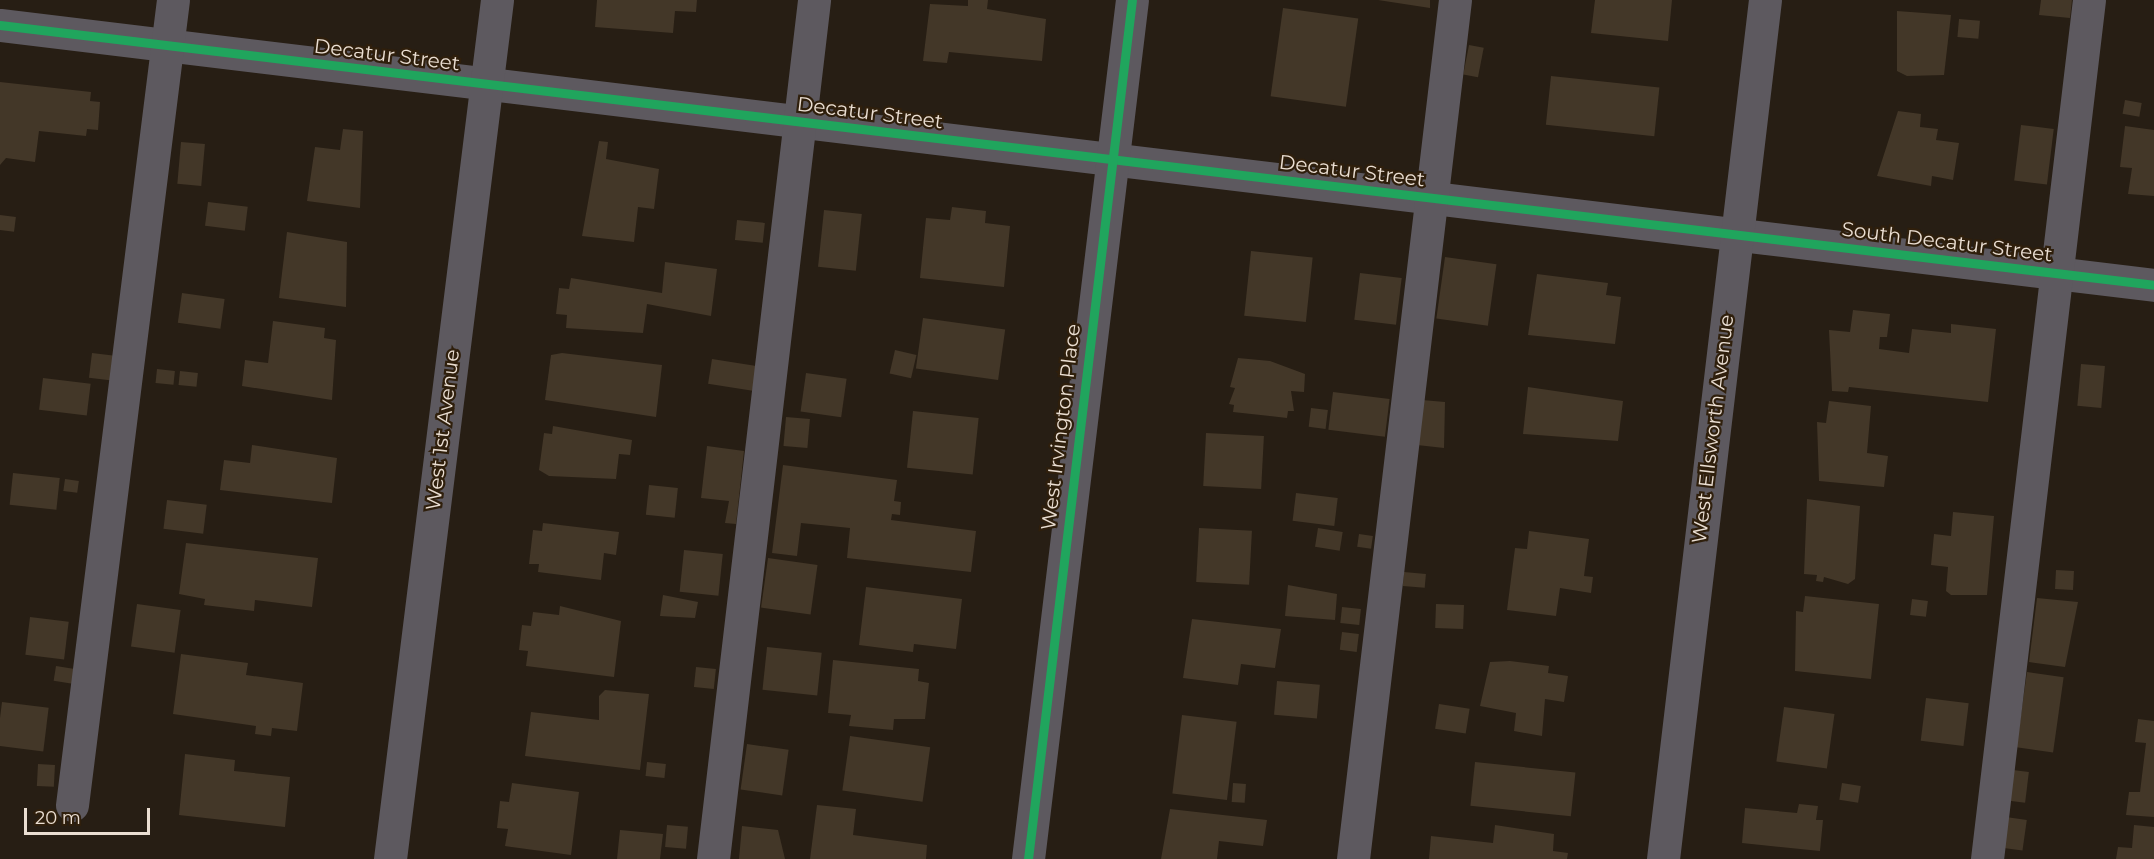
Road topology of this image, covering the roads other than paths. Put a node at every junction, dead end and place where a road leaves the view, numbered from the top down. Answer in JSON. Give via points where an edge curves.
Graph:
{"nodes":[{"id":1,"x":173,"y":0,"type":"edge"},
{"id":2,"x":497,"y":0,"type":"edge"},
{"id":3,"x":814,"y":0,"type":"edge"},
{"id":4,"x":1132,"y":0,"type":"edge"},
{"id":5,"x":1455,"y":0,"type":"edge"},
{"id":6,"x":1764,"y":0,"type":"edge"},
{"id":7,"x":2090,"y":0,"type":"edge"},
{"id":8,"x":0,"y":25,"type":"edge"},
{"id":9,"x":167,"y":45,"type":"junction"},
{"id":10,"x":486,"y":85,"type":"junction"},
{"id":11,"x":799,"y":123,"type":"junction"},
{"id":12,"x":1112,"y":161,"type":"junction"},
{"id":13,"x":1431,"y":199,"type":"junction"},
{"id":14,"x":1736,"y":235,"type":"junction"},
{"id":15,"x":2057,"y":274,"type":"junction"},
{"id":16,"x":2154,"y":285,"type":"edge"},
{"id":17,"x":72,"y":805,"type":"dead end"},
{"id":18,"x":390,"y":859,"type":"edge"},
{"id":19,"x":713,"y":859,"type":"edge"},
{"id":20,"x":1028,"y":859,"type":"edge"},
{"id":21,"x":1353,"y":859,"type":"edge"},
{"id":22,"x":1663,"y":859,"type":"edge"},
{"id":23,"x":1987,"y":859,"type":"edge"}],
"edges":[{"from":1,"to":9,"type":"street"},
{"from":2,"to":10,"type":"street","name":"West 1st Avenue"},
{"from":3,"to":11,"type":"street"},
{"from":4,"to":12,"type":"street","name":"West Irvington Place"},
{"from":5,"to":13,"type":"street"},
{"from":6,"to":14,"type":"street","name":"West Ellsworth Avenue"},
{"from":7,"to":15,"type":"street"},
{"from":8,"to":9,"type":"street","name":"Decatur Street"},
{"from":9,"to":10,"type":"street","name":"Decatur Street"},
{"from":9,"to":17,"type":"street"},
{"from":10,"to":11,"type":"street","name":"Decatur Street"},
{"from":10,"to":18,"type":"street","name":"West 1st Avenue"},
{"from":11,"to":12,"type":"street","name":"Decatur Street"},
{"from":11,"to":19,"type":"street"},
{"from":12,"to":13,"type":"street","name":"Decatur Street"},
{"from":12,"to":20,"type":"street","name":"West Irvington Place"},
{"from":13,"to":14,"type":"street","name":"Decatur Street"},
{"from":13,"to":21,"type":"street"},
{"from":14,"to":15,"type":"street","name":"South Decatur Street"},
{"from":14,"to":22,"type":"street","name":"West Ellsworth Avenue"},
{"from":15,"to":16,"type":"street","name":"South Decatur Street"},
{"from":15,"to":23,"type":"street"}]}
